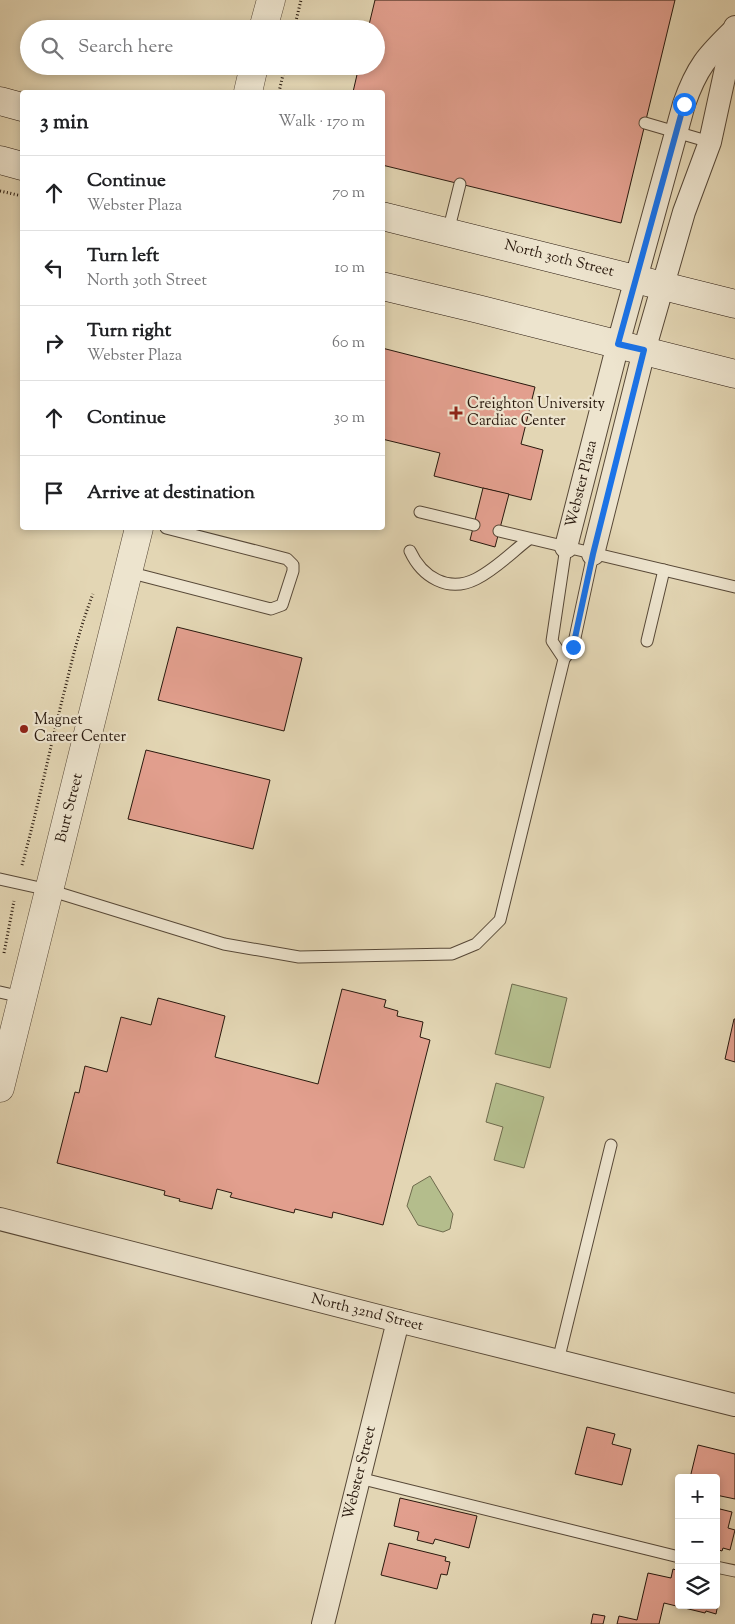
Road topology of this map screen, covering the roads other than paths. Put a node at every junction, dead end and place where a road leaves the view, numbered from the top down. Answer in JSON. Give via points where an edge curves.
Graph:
{"nodes":[{"id":1,"x":271,"y":0,"type":"edge"},
{"id":2,"x":266,"y":20,"type":"edge"},
{"id":3,"x":735,"y":28,"type":"edge"},
{"id":4,"x":252,"y":75,"type":"edge"},
{"id":5,"x":248,"y":90,"type":"edge"},
{"id":6,"x":0,"y":101,"type":"edge"},
{"id":7,"x":20,"y":106,"type":"edge"},
{"id":8,"x":645,"y":123,"type":"dead end"},
{"id":9,"x":675,"y":133,"type":"junction"},
{"id":10,"x":710,"y":142,"type":"junction"},
{"id":11,"x":0,"y":160,"type":"edge"},
{"id":12,"x":20,"y":165,"type":"edge"},
{"id":13,"x":460,"y":184,"type":"dead end"},
{"id":14,"x":385,"y":217,"type":"edge"},
{"id":15,"x":448,"y":232,"type":"junction"},
{"id":16,"x":636,"y":280,"type":"junction"},
{"id":17,"x":663,"y":286,"type":"junction"},
{"id":18,"x":385,"y":287,"type":"edge"},
{"id":19,"x":735,"y":304,"type":"edge"},
{"id":20,"x":618,"y":344,"type":"junction"},
{"id":21,"x":644,"y":350,"type":"junction"},
{"id":22,"x":735,"y":374,"type":"edge"},
{"id":23,"x":420,"y":512,"type":"dead end"},
{"id":24,"x":474,"y":525,"type":"dead end"},
{"id":25,"x":138,"y":530,"type":"edge"},
{"id":26,"x":174,"y":530,"type":"edge"},
{"id":27,"x":499,"y":531,"type":"dead end"},
{"id":28,"x":530,"y":539,"type":"junction"},
{"id":29,"x":566,"y":547,"type":"junction"},
{"id":30,"x":410,"y":551,"type":"dead end"},
{"id":31,"x":593,"y":554,"type":"junction"},
{"id":32,"x":664,"y":570,"type":"junction"},
{"id":33,"x":128,"y":572,"type":"junction"},
{"id":34,"x":735,"y":588,"type":"edge"},
{"id":35,"x":647,"y":641,"type":"dead end"},
{"id":36,"x":564,"y":659,"type":"junction"},
{"id":37,"x":0,"y":879,"type":"edge"},
{"id":38,"x":49,"y":890,"type":"junction"},
{"id":39,"x":11,"y":995,"type":"edge"},
{"id":40,"x":0,"y":1088,"type":"edge"},
{"id":41,"x":611,"y":1145,"type":"dead end"},
{"id":42,"x":0,"y":1219,"type":"edge"},
{"id":43,"x":398,"y":1321,"type":"junction"},
{"id":44,"x":558,"y":1361,"type":"junction"},
{"id":45,"x":735,"y":1405,"type":"edge"},
{"id":46,"x":359,"y":1478,"type":"junction"},
{"id":47,"x":675,"y":1556,"type":"edge"},
{"id":48,"x":720,"y":1568,"type":"edge"},
{"id":49,"x":735,"y":1571,"type":"edge"},
{"id":50,"x":323,"y":1624,"type":"edge"}],
"edges":[{"from":1,"to":2,"type":"main road"},
{"from":3,"to":9,"type":"street","name":"Webster Plaza","via":[[701,65]]},
{"from":3,"to":10,"type":"street","name":"Webster Plaza"},
{"from":4,"to":5,"type":"main road"},
{"from":6,"to":7,"type":"main road"},
{"from":8,"to":9,"type":"lane"},
{"from":9,"to":10,"type":"lane"},
{"from":9,"to":16,"type":"street","name":"Webster Plaza"},
{"from":10,"to":17,"type":"street","name":"Webster Plaza","via":[[684,212]]},
{"from":11,"to":12,"type":"main road"},
{"from":13,"to":15,"type":"lane"},
{"from":14,"to":15,"type":"main road","name":"North 30th Street"},
{"from":15,"to":16,"type":"main road","name":"North 30th Street"},
{"from":16,"to":17,"type":"main road","name":"North 30th Street"},
{"from":16,"to":20,"type":"street","name":"Webster Plaza"},
{"from":17,"to":19,"type":"main road","name":"North 30th Street"},
{"from":17,"to":21,"type":"street","name":"Webster Plaza"},
{"from":18,"to":20,"type":"main road"},
{"from":20,"to":21,"type":"main road"},
{"from":20,"to":29,"type":"street","name":"Webster Plaza"},
{"from":21,"to":22,"type":"main road"},
{"from":21,"to":31,"type":"street","name":"Webster Plaza"},
{"from":23,"to":24,"type":"lane"},
{"from":25,"to":33,"type":"main road","name":"Burt Street"},
{"from":26,"to":33,"type":"lane","via":[[287,559],[294,565],[282,605],[271,609]]},
{"from":27,"to":28,"type":"lane"},
{"from":28,"to":29,"type":"lane"},
{"from":28,"to":30,"type":"lane","via":[[485,573],[462,584],[442,583],[430,577],[419,567]]},
{"from":29,"to":31,"type":"lane"},
{"from":29,"to":36,"type":"lane","via":[[552,641]]},
{"from":31,"to":32,"type":"lane"},
{"from":31,"to":36,"type":"lane","via":[[573,647]]},
{"from":32,"to":34,"type":"lane"},
{"from":32,"to":35,"type":"lane"},
{"from":33,"to":38,"type":"main road","name":"Burt Street"},
{"from":36,"to":38,"type":"lane","via":[[500,920],[476,944],[452,954],[299,957],[224,944]]},
{"from":37,"to":38,"type":"lane"},
{"from":38,"to":39,"type":"main road","name":"Burt Street"},
{"from":39,"to":40,"type":"main road","name":"Burt Street"},
{"from":41,"to":44,"type":"lane"},
{"from":42,"to":43,"type":"street","name":"North 32nd Street"},
{"from":43,"to":44,"type":"street","name":"North 32nd Street"},
{"from":43,"to":46,"type":"street","name":"Webster Street"},
{"from":44,"to":45,"type":"street","name":"North 32nd Street"},
{"from":46,"to":47,"type":"lane"},
{"from":46,"to":50,"type":"street","name":"Webster Street"},
{"from":48,"to":49,"type":"lane"}]}
